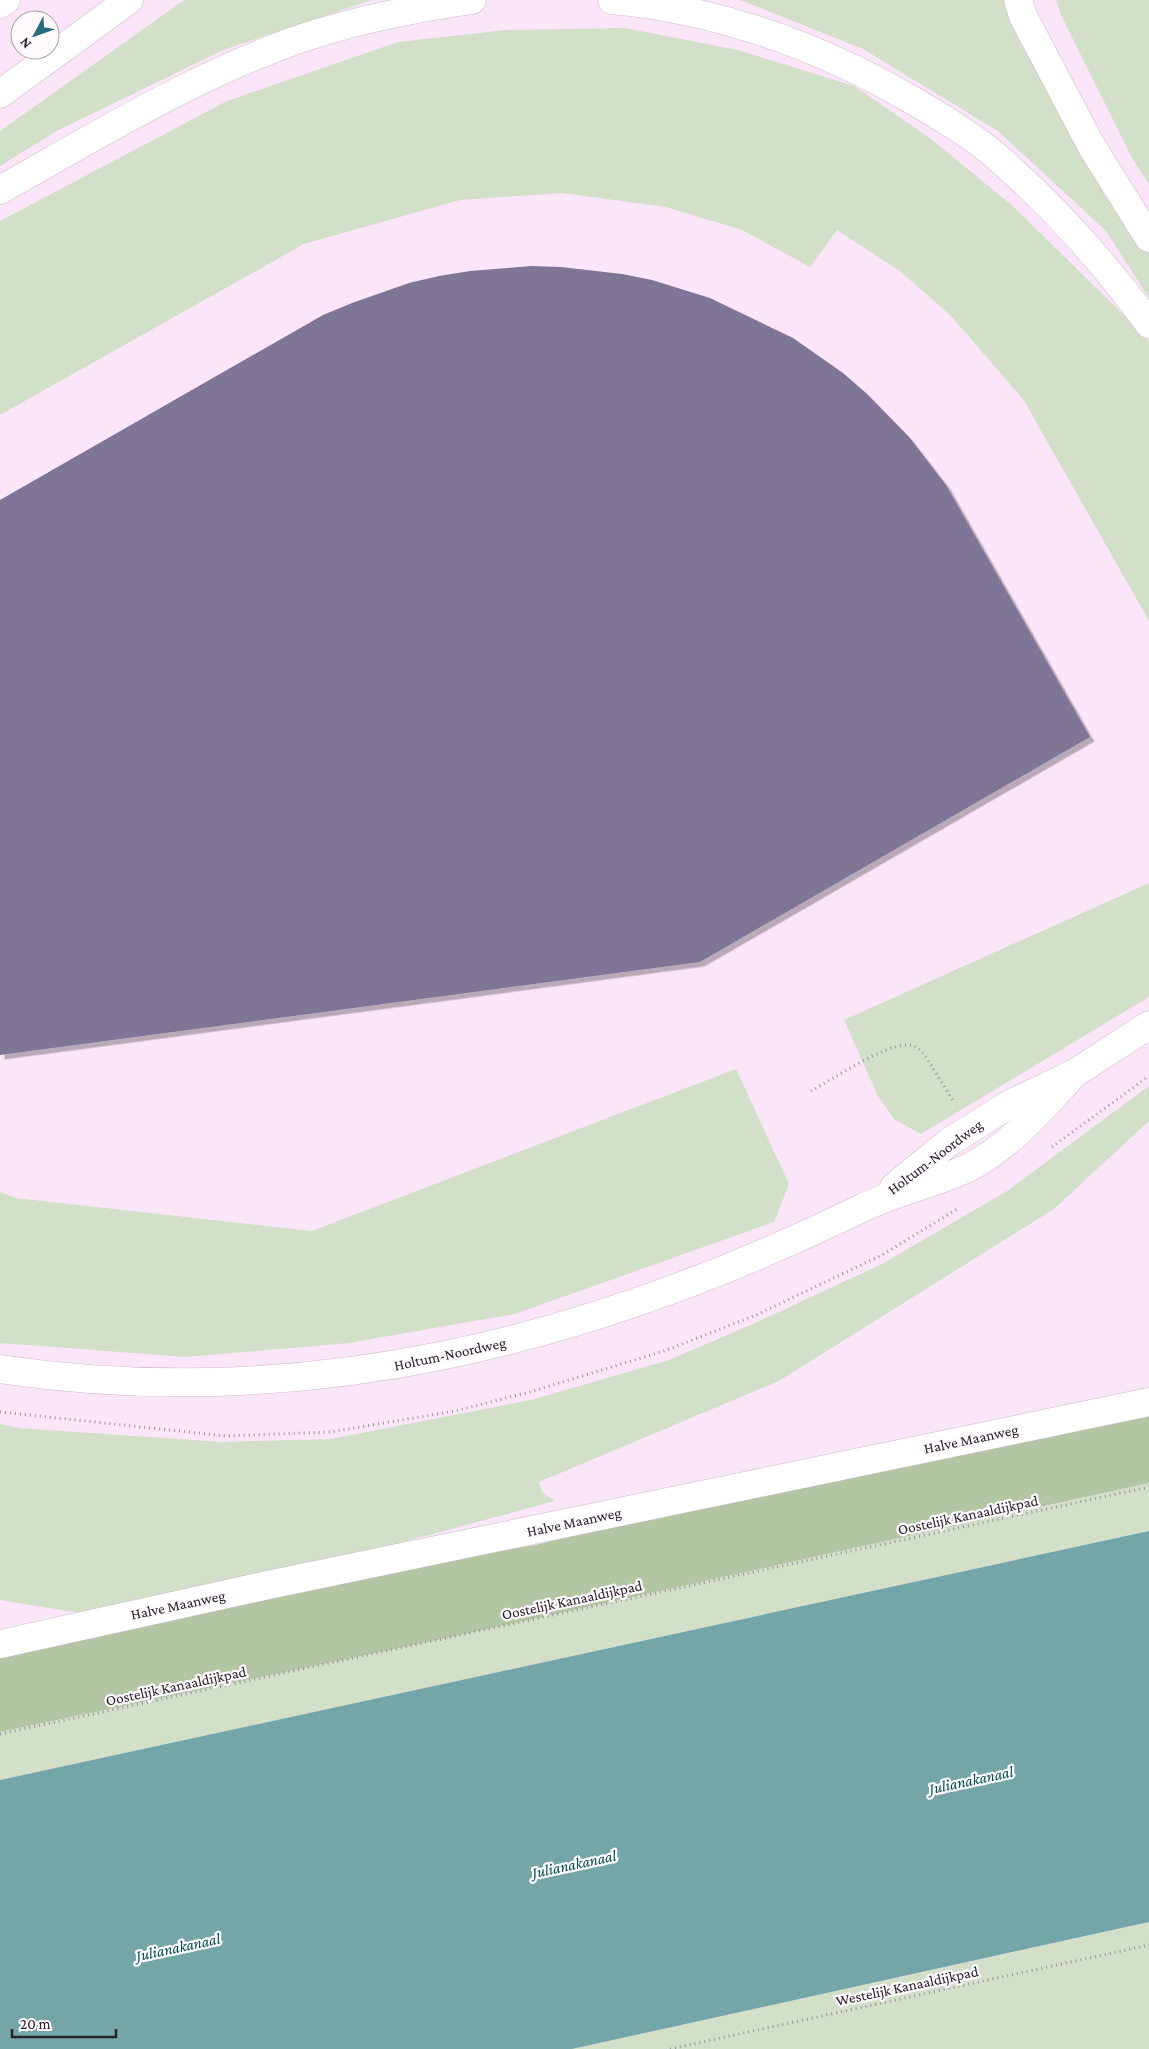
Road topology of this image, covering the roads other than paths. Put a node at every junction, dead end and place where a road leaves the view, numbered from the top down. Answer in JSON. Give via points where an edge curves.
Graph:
{"nodes":[{"id":1,"x":6,"y":0,"type":"edge"},
{"id":2,"x":129,"y":0,"type":"edge"},
{"id":3,"x":472,"y":0,"type":"edge"},
{"id":4,"x":612,"y":0,"type":"edge"},
{"id":5,"x":1018,"y":0,"type":"edge"},
{"id":6,"x":0,"y":4,"type":"edge"},
{"id":7,"x":0,"y":94,"type":"edge"},
{"id":8,"x":0,"y":190,"type":"edge"},
{"id":9,"x":1149,"y":238,"type":"edge"},
{"id":10,"x":1149,"y":324,"type":"edge"},
{"id":11,"x":1149,"y":1025,"type":"edge"},
{"id":12,"x":1075,"y":1073,"type":"junction"},
{"id":13,"x":875,"y":1202,"type":"junction"},
{"id":14,"x":0,"y":1369,"type":"edge"},
{"id":15,"x":1149,"y":1402,"type":"edge"},
{"id":16,"x":0,"y":1644,"type":"edge"}],
"edges":[{"from":1,"to":6,"type":"main road"},
{"from":2,"to":7,"type":"main road"},
{"from":3,"to":8,"type":"main road","via":[[372,17],[291,42],[192,85]]},
{"from":4,"to":10,"type":"main road","via":[[706,15],[765,32],[840,61],[931,111],[989,150],[1059,216],[1121,286]]},
{"from":5,"to":9,"type":"main road","via":[[1023,16],[1092,147]]},
{"from":11,"to":12,"type":"main road","name":"Holtum-Noordweg"},
{"from":12,"to":13,"type":"main road","name":"Holtum-Noordweg","via":[[1010,1104],[971,1128]]},
{"from":12,"to":13,"type":"main road","name":"Holtum-Noordweg","via":[[1027,1125],[968,1168]]},
{"from":13,"to":14,"type":"main road","name":"Holtum-Noordweg","via":[[787,1245],[578,1322],[494,1346],[401,1365],[294,1379],[195,1383],[109,1382]]},
{"from":15,"to":16,"type":"main road","name":"Halve Maanweg"}]}
